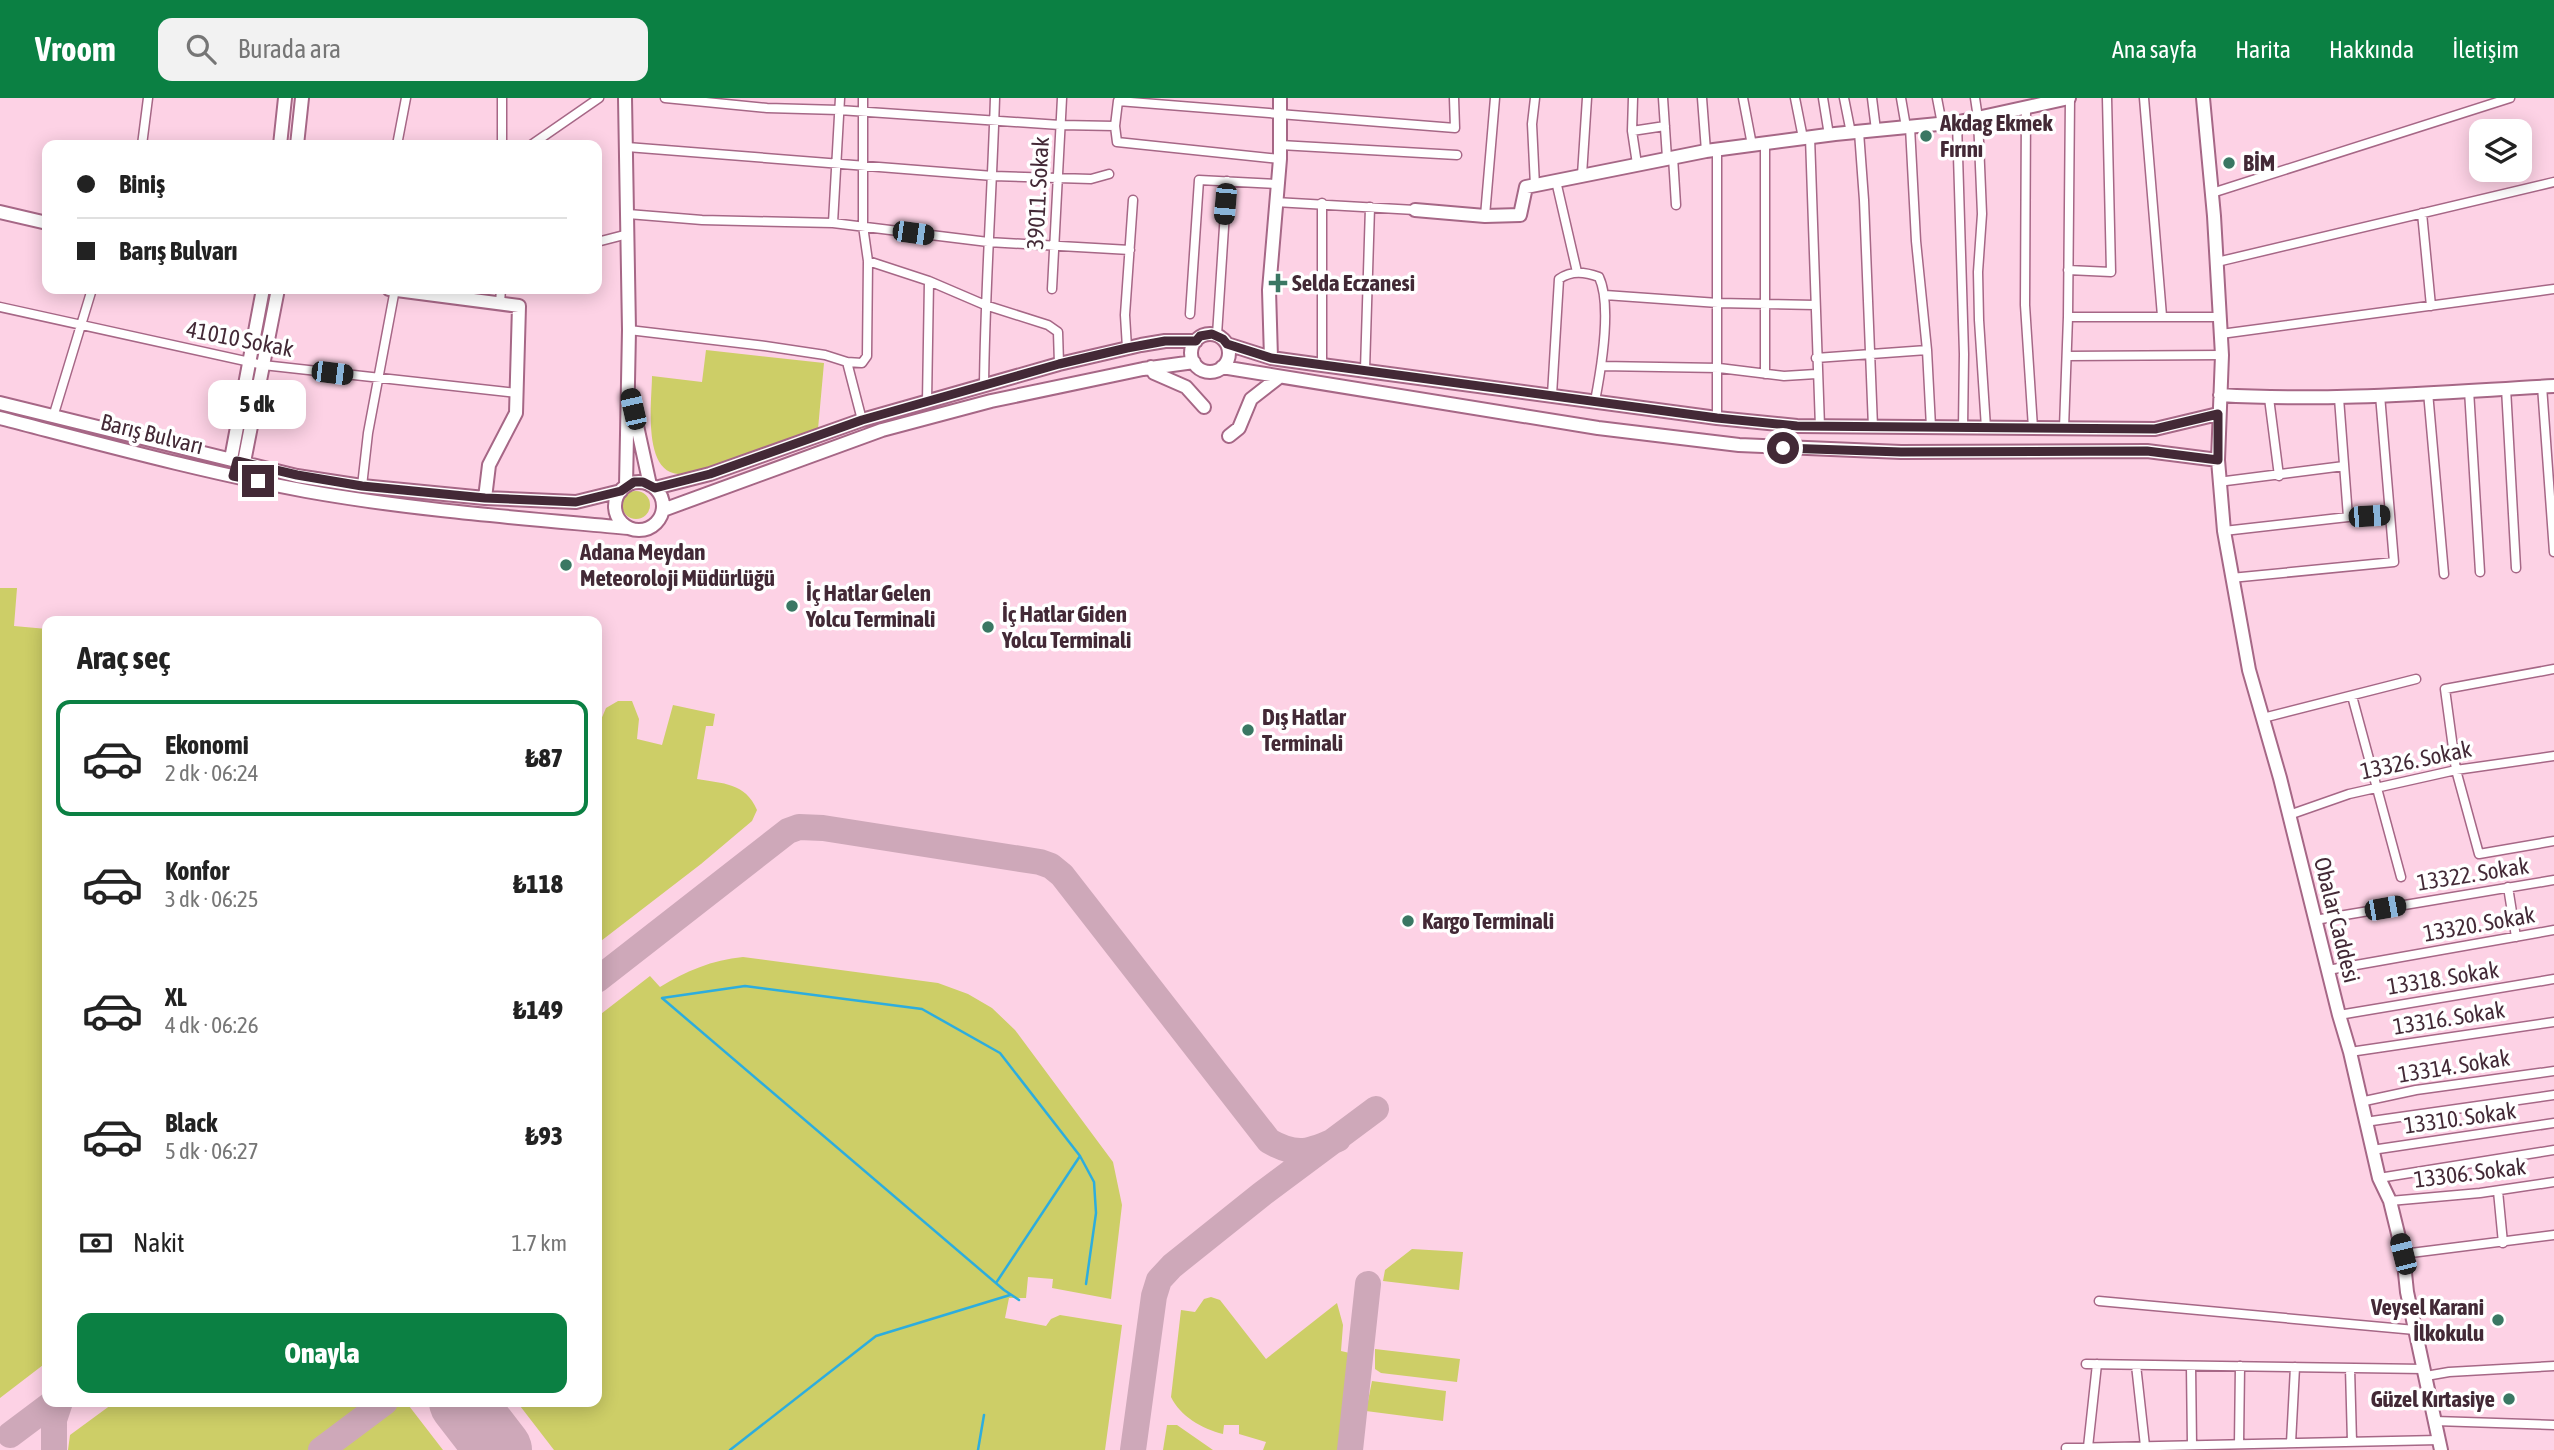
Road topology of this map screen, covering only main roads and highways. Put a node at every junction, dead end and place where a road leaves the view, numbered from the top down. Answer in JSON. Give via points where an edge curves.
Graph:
{"nodes":[{"id":1,"x":285,"y":98,"type":"edge"},
{"id":2,"x":302,"y":98,"type":"edge"},
{"id":3,"x":625,"y":98,"type":"edge"},
{"id":4,"x":1280,"y":98,"type":"edge"},
{"id":5,"x":2070,"y":98,"type":"edge"},
{"id":6,"x":2203,"y":98,"type":"edge"},
{"id":7,"x":2048,"y":100,"type":"edge"},
{"id":8,"x":281,"y":140,"type":"edge"},
{"id":9,"x":298,"y":140,"type":"edge"},
{"id":10,"x":1415,"y":210,"type":"road end"},
{"id":11,"x":0,"y":212,"type":"edge"},
{"id":12,"x":42,"y":222,"type":"edge"},
{"id":13,"x":263,"y":294,"type":"edge"},
{"id":14,"x":277,"y":294,"type":"edge"},
{"id":15,"x":431,"y":294,"type":"edge"},
{"id":16,"x":1222,"y":340,"type":"junction"},
{"id":17,"x":1196,"y":341,"type":"junction"},
{"id":18,"x":1271,"y":358,"type":"junction"},
{"id":19,"x":1194,"y":362,"type":"junction"},
{"id":20,"x":256,"y":364,"type":"junction"},
{"id":21,"x":1152,"y":367,"type":"junction"},
{"id":22,"x":1222,"y":367,"type":"junction"},
{"id":23,"x":1278,"y":378,"type":"junction"},
{"id":24,"x":627,"y":383,"type":"junction"},
{"id":25,"x":2548,"y":386,"type":"edge"},
{"id":26,"x":2220,"y":395,"type":"junction"},
{"id":27,"x":0,"y":403,"type":"edge"},
{"id":28,"x":1203,"y":407,"type":"dead end"},
{"id":29,"x":2218,"y":414,"type":"junction"},
{"id":30,"x":53,"y":417,"type":"junction"},
{"id":31,"x":0,"y":418,"type":"edge"},
{"id":32,"x":49,"y":430,"type":"junction"},
{"id":33,"x":1229,"y":436,"type":"dead end"},
{"id":34,"x":2218,"y":460,"type":"junction"},
{"id":35,"x":237,"y":461,"type":"junction"},
{"id":36,"x":233,"y":476,"type":"junction"},
{"id":37,"x":653,"y":486,"type":"junction"},
{"id":38,"x":623,"y":488,"type":"junction"},
{"id":39,"x":408,"y":491,"type":"junction"},
{"id":40,"x":485,"y":498,"type":"junction"},
{"id":41,"x":407,"y":505,"type":"junction"},
{"id":42,"x":663,"y":510,"type":"junction"},
{"id":43,"x":629,"y":528,"type":"junction"},
{"id":44,"x":2440,"y":1445,"type":"edge"}],
"edges":[{"from":1,"to":8,"type":"main road"},
{"from":2,"to":9,"type":"main road"},
{"from":3,"to":24,"type":"main road"},
{"from":4,"to":18,"type":"main road","via":[[1269,290]]},
{"from":5,"to":7,"type":"main road"},
{"from":6,"to":26,"type":"main road","name":"Obalar Caddesi","via":[[2217,262]]},
{"from":7,"to":10,"type":"main road","via":[[1956,122],[1712,150],[1526,187],[1520,215]]},
{"from":11,"to":12,"type":"main road"},
{"from":13,"to":20,"type":"main road"},
{"from":14,"to":20,"type":"main road"},
{"from":15,"to":40,"type":"main road","via":[[519,306],[516,412],[489,465]]},
{"from":16,"to":17,"type":"main road","via":[[1206,334]]},
{"from":16,"to":18,"type":"main road"},
{"from":16,"to":22,"type":"main road","via":[[1229,356]]},
{"from":17,"to":19,"type":"main road","via":[[1191,351]]},
{"from":17,"to":37,"type":"main road","name":"Barış Bulvarı","via":[[1165,341],[1059,364],[862,420],[710,474]]},
{"from":18,"to":29,"type":"main road","via":[[1717,418],[1820,427],[2155,429]]},
{"from":19,"to":21,"type":"main road","name":"Barış Bulvarı"},
{"from":19,"to":22,"type":"main road","via":[[1206,371]]},
{"from":20,"to":35,"type":"main road"},
{"from":21,"to":28,"type":"main road","via":[[1154,373],[1186,387]]},
{"from":21,"to":42,"type":"main road","name":"Barış Bulvarı","via":[[881,430]]},
{"from":22,"to":23,"type":"main road"},
{"from":23,"to":33,"type":"main road","via":[[1251,399],[1239,428]]},
{"from":23,"to":34,"type":"main road","via":[[1739,445],[1901,452],[2147,451]]},
{"from":24,"to":37,"type":"main road"},
{"from":24,"to":38,"type":"main road"},
{"from":25,"to":26,"type":"main road","via":[[2339,398]]},
{"from":26,"to":29,"type":"main road","name":"Obalar Caddesi"},
{"from":27,"to":30,"type":"main road","name":"Barış Bulvarı"},
{"from":29,"to":34,"type":"main road","name":"Obalar Caddesi"},
{"from":30,"to":32,"type":"main road"},
{"from":30,"to":35,"type":"main road","name":"Barış Bulvarı"},
{"from":31,"to":32,"type":"main road","name":"Barış Bulvarı"},
{"from":32,"to":36,"type":"main road","name":"Barış Bulvarı"},
{"from":34,"to":44,"type":"main road","name":"Obalar Caddesi","via":[[2224,531],[2249,670],[2379,1178],[2390,1201]]},
{"from":35,"to":36,"type":"main road"},
{"from":35,"to":39,"type":"main road","name":"Barış Bulvarı"},
{"from":36,"to":41,"type":"main road","name":"Barış Bulvarı"},
{"from":37,"to":38,"type":"main road","name":"Barış Bulvarı","via":[[634,482]]},
{"from":37,"to":42,"type":"main road","via":[[662,498]]},
{"from":38,"to":40,"type":"main road","name":"Barış Bulvarı","via":[[576,502]]},
{"from":38,"to":43,"type":"main road","via":[[616,512]]},
{"from":39,"to":40,"type":"main road","name":"Barış Bulvarı"},
{"from":39,"to":41,"type":"main road"},
{"from":41,"to":43,"type":"main road","name":"Barış Bulvarı"},
{"from":42,"to":43,"type":"main road","name":"Barış Bulvarı","via":[[648,529]]}]}
